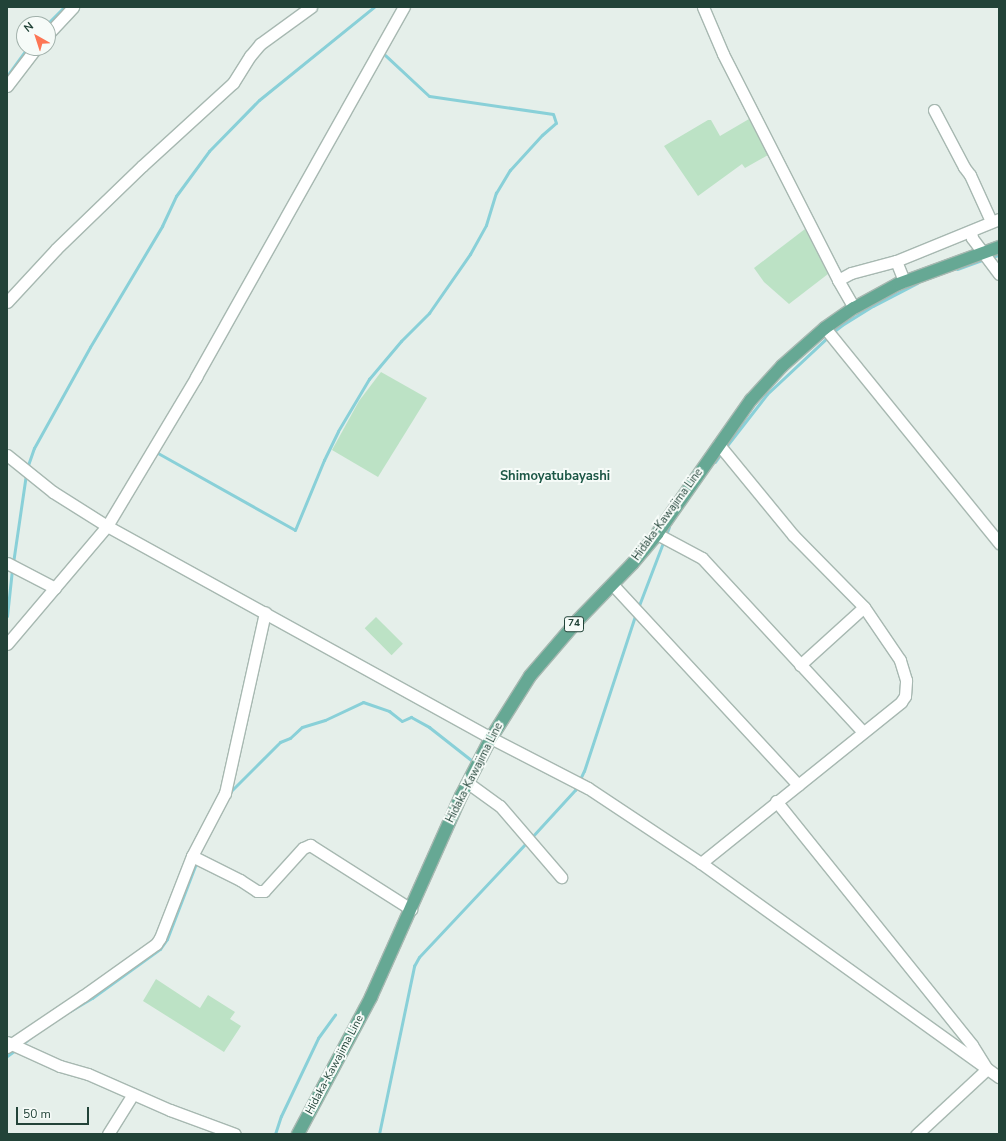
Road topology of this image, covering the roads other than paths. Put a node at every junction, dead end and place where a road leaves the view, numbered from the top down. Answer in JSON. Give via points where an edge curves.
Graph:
{"nodes":[{"id":1,"x":73,"y":7,"type":"edge"},
{"id":2,"x":311,"y":7,"type":"edge"},
{"id":3,"x":404,"y":7,"type":"edge"},
{"id":4,"x":703,"y":7,"type":"edge"},
{"id":5,"x":56,"y":25,"type":"edge"},
{"id":6,"x":30,"y":56,"type":"edge"},
{"id":7,"x":7,"y":86,"type":"edge"},
{"id":8,"x":934,"y":110,"type":"dead end"},
{"id":9,"x":995,"y":220,"type":"edge"},
{"id":10,"x":971,"y":231,"type":"junction"},
{"id":11,"x":999,"y":247,"type":"edge"},
{"id":12,"x":981,"y":252,"type":"junction"},
{"id":13,"x":896,"y":261,"type":"junction"},
{"id":14,"x":999,"y":274,"type":"edge"},
{"id":15,"x":838,"y":280,"type":"junction"},
{"id":16,"x":904,"y":281,"type":"junction"},
{"id":17,"x":7,"y":302,"type":"edge"},
{"id":18,"x":854,"y":308,"type":"junction"},
{"id":19,"x":825,"y":328,"type":"junction"},
{"id":20,"x":718,"y":445,"type":"junction"},
{"id":21,"x":7,"y":455,"type":"edge"},
{"id":22,"x":107,"y":526,"type":"junction"},
{"id":23,"x":657,"y":534,"type":"junction"},
{"id":24,"x":999,"y":544,"type":"edge"},
{"id":25,"x":7,"y":563,"type":"edge"},
{"id":26,"x":612,"y":584,"type":"junction"},
{"id":27,"x":55,"y":588,"type":"junction"},
{"id":28,"x":864,"y":607,"type":"junction"},
{"id":29,"x":265,"y":612,"type":"junction"},
{"id":30,"x":7,"y":644,"type":"edge"},
{"id":31,"x":800,"y":664,"type":"junction"},
{"id":32,"x":863,"y":732,"type":"junction"},
{"id":33,"x":491,"y":738,"type":"junction"},
{"id":34,"x":468,"y":782,"type":"junction"},
{"id":35,"x":798,"y":785,"type":"junction"},
{"id":36,"x":776,"y":801,"type":"junction"},
{"id":37,"x":192,"y":856,"type":"junction"},
{"id":38,"x":701,"y":863,"type":"junction"},
{"id":39,"x":560,"y":877,"type":"dead end"},
{"id":40,"x":411,"y":909,"type":"junction"},
{"id":41,"x":8,"y":1044,"type":"edge"},
{"id":42,"x":987,"y":1069,"type":"junction"},
{"id":43,"x":999,"y":1077,"type":"edge"},
{"id":44,"x":134,"y":1094,"type":"junction"},
{"id":45,"x":108,"y":1134,"type":"edge"},
{"id":46,"x":236,"y":1134,"type":"edge"},
{"id":47,"x":298,"y":1134,"type":"edge"},
{"id":48,"x":917,"y":1134,"type":"edge"}],
"edges":[{"from":1,"to":5,"type":"street"},
{"from":2,"to":17,"type":"street","via":[[260,44],[233,83],[56,248]]},
{"from":3,"to":22,"type":"street","via":[[196,377]]},
{"from":4,"to":15,"type":"street","via":[[723,54]]},
{"from":6,"to":7,"type":"street"},
{"from":8,"to":9,"type":"street"},
{"from":9,"to":10,"type":"street"},
{"from":10,"to":12,"type":"street","via":[[972,238]]},
{"from":10,"to":13,"type":"street"},
{"from":11,"to":12,"type":"main road","name":"Hidaka-Kawajima Line","number":"74"},
{"from":12,"to":14,"type":"street"},
{"from":12,"to":16,"type":"main road","name":"Hidaka-Kawajima Line","number":"74"},
{"from":13,"to":15,"type":"street","via":[[851,273]]},
{"from":13,"to":16,"type":"street"},
{"from":15,"to":18,"type":"street"},
{"from":16,"to":18,"type":"main road","name":"Hidaka-Kawajima Line","number":"74"},
{"from":18,"to":19,"type":"main road","name":"Hidaka-Kawajima Line","number":"74"},
{"from":19,"to":20,"type":"main road","name":"Hidaka-Kawajima Line","number":"74","via":[[782,366],[755,395]]},
{"from":19,"to":24,"type":"street"},
{"from":20,"to":23,"type":"main road","name":"Hidaka-Kawajima Line","number":"74"},
{"from":20,"to":28,"type":"street","via":[[793,535]]},
{"from":21,"to":22,"type":"street","via":[[53,492]]},
{"from":22,"to":27,"type":"street"},
{"from":22,"to":29,"type":"street"},
{"from":23,"to":26,"type":"main road","name":"Hidaka-Kawajima Line","number":"74"},
{"from":23,"to":31,"type":"street","via":[[702,558]]},
{"from":25,"to":27,"type":"street"},
{"from":26,"to":33,"type":"main road","name":"Hidaka-Kawajima Line","number":"74","via":[[530,676]]},
{"from":26,"to":35,"type":"street"},
{"from":27,"to":30,"type":"street"},
{"from":28,"to":31,"type":"street"},
{"from":28,"to":32,"type":"street","via":[[900,660],[906,680],[905,696],[901,702]]},
{"from":29,"to":33,"type":"street"},
{"from":29,"to":37,"type":"street","via":[[225,793]]},
{"from":31,"to":32,"type":"street"},
{"from":32,"to":35,"type":"street"},
{"from":33,"to":34,"type":"main road","name":"Hidaka-Kawajima Line","number":"74"},
{"from":33,"to":38,"type":"street","via":[[588,788]]},
{"from":34,"to":39,"type":"street","via":[[500,806]]},
{"from":34,"to":40,"type":"main road","name":"Hidaka-Kawajima Line","number":"74"},
{"from":35,"to":36,"type":"street"},
{"from":36,"to":38,"type":"street"},
{"from":36,"to":42,"type":"street","via":[[972,1045]]},
{"from":37,"to":40,"type":"street","via":[[257,891],[264,891],[303,848],[310,845]]},
{"from":37,"to":41,"type":"street","via":[[156,944],[83,996]]},
{"from":38,"to":42,"type":"street"},
{"from":40,"to":47,"type":"main road","name":"Hidaka-Kawajima Line","number":"74","via":[[371,997]]},
{"from":41,"to":44,"type":"street"},
{"from":42,"to":43,"type":"street"},
{"from":42,"to":48,"type":"street"},
{"from":44,"to":45,"type":"street"},
{"from":44,"to":46,"type":"street"}]}
